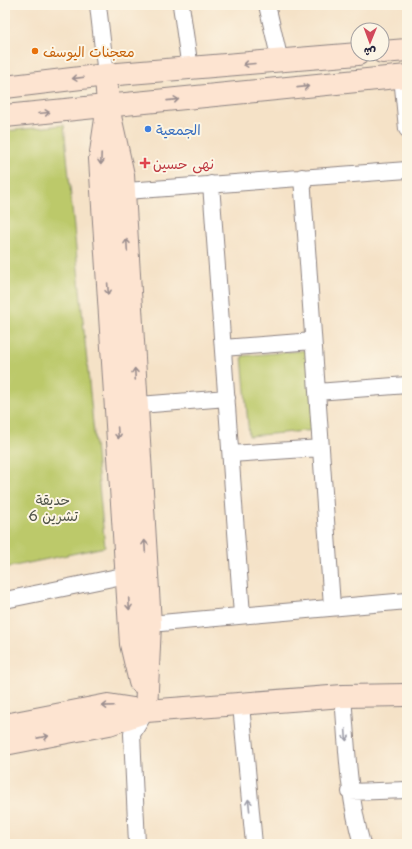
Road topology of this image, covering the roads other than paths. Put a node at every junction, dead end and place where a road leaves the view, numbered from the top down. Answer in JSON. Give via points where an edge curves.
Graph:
{"nodes":[{"id":1,"x":98,"y":5,"type":"edge"},
{"id":2,"x":180,"y":5,"type":"edge"},
{"id":3,"x":267,"y":5,"type":"edge"},
{"id":4,"x":407,"y":50,"type":"edge"},
{"id":5,"x":390,"y":51,"type":"edge"},
{"id":6,"x":350,"y":55,"type":"edge"},
{"id":7,"x":280,"y":61,"type":"junction"},
{"id":8,"x":190,"y":69,"type":"junction"},
{"id":9,"x":106,"y":75,"type":"junction"},
{"id":10,"x":404,"y":76,"type":"edge"},
{"id":11,"x":5,"y":84,"type":"edge"},
{"id":12,"x":108,"y":107,"type":"junction"},
{"id":13,"x":10,"y":116,"type":"edge"},
{"id":14,"x":407,"y":129,"type":"edge"},
{"id":15,"x":407,"y":170,"type":"edge"},
{"id":16,"x":302,"y":177,"type":"junction"},
{"id":17,"x":211,"y":184,"type":"junction"},
{"id":18,"x":124,"y":191,"type":"junction"},
{"id":19,"x":102,"y":193,"type":"junction"},
{"id":20,"x":313,"y":341,"type":"junction"},
{"id":21,"x":223,"y":348,"type":"junction"},
{"id":22,"x":407,"y":385,"type":"edge"},
{"id":23,"x":317,"y":392,"type":"junction"},
{"id":24,"x":227,"y":398,"type":"junction"},
{"id":25,"x":126,"y":406,"type":"junction"},
{"id":26,"x":321,"y":448,"type":"junction"},
{"id":27,"x":231,"y":454,"type":"junction"},
{"id":28,"x":137,"y":573,"type":"junction"},
{"id":29,"x":5,"y":600,"type":"edge"},
{"id":30,"x":407,"y":601,"type":"edge"},
{"id":31,"x":332,"y":606,"type":"junction"},
{"id":32,"x":242,"y":615,"type":"junction"},
{"id":33,"x":150,"y":624,"type":"junction"},
{"id":34,"x":407,"y":695,"type":"edge"},
{"id":35,"x":343,"y":696,"type":"junction"},
{"id":36,"x":241,"y":705,"type":"junction"},
{"id":37,"x":146,"y":711,"type":"junction"},
{"id":38,"x":5,"y":725,"type":"edge"},
{"id":39,"x":5,"y":744,"type":"edge"},
{"id":40,"x":407,"y":790,"type":"edge"},
{"id":41,"x":350,"y":792,"type":"junction"},
{"id":42,"x":137,"y":844,"type":"edge"},
{"id":43,"x":254,"y":844,"type":"edge"},
{"id":44,"x":362,"y":844,"type":"edge"}],
"edges":[{"from":1,"to":9,"type":"street"},
{"from":2,"to":8,"type":"street"},
{"from":3,"to":7,"type":"street"},
{"from":4,"to":5,"type":"main road"},
{"from":6,"to":7,"type":"main road"},
{"from":7,"to":8,"type":"main road","one_way":true},
{"from":8,"to":9,"type":"main road"},
{"from":9,"to":11,"type":"main road","one_way":true},
{"from":9,"to":12,"type":"main road"},
{"from":12,"to":10,"type":"main road","one_way":true},
{"from":10,"to":14,"type":"street"},
{"from":11,"to":13,"type":"main road"},
{"from":13,"to":12,"type":"main road","one_way":true},
{"from":12,"to":18,"type":"main road","via":[[124,175]]},
{"from":12,"to":19,"type":"main road","one_way":true,"via":[[100,159]]},
{"from":15,"to":16,"type":"street"},
{"from":16,"to":17,"type":"street"},
{"from":16,"to":20,"type":"street"},
{"from":17,"to":18,"type":"street"},
{"from":17,"to":21,"type":"street"},
{"from":18,"to":19,"type":"street"},
{"from":25,"to":18,"type":"main road","one_way":true},
{"from":19,"to":25,"type":"main road","one_way":true},
{"from":20,"to":21,"type":"street"},
{"from":20,"to":23,"type":"street"},
{"from":21,"to":24,"type":"street"},
{"from":22,"to":23,"type":"street"},
{"from":23,"to":26,"type":"street"},
{"from":24,"to":25,"type":"street"},
{"from":24,"to":27,"type":"street"},
{"from":25,"to":28,"type":"main road"},
{"from":26,"to":27,"type":"street"},
{"from":26,"to":31,"type":"street"},
{"from":27,"to":32,"type":"street"},
{"from":28,"to":29,"type":"street"},
{"from":28,"to":33,"type":"main road"},
{"from":28,"to":37,"type":"main road","one_way":true,"via":[[131,644]]},
{"from":30,"to":31,"type":"street"},
{"from":31,"to":32,"type":"street"},
{"from":32,"to":33,"type":"street"},
{"from":33,"to":37,"type":"main road"},
{"from":34,"to":35,"type":"main road"},
{"from":35,"to":36,"type":"main road"},
{"from":35,"to":41,"type":"street","one_way":true},
{"from":36,"to":37,"type":"main road"},
{"from":43,"to":36,"type":"street","one_way":true},
{"from":37,"to":38,"type":"main road","one_way":true,"via":[[108,705]]},
{"from":39,"to":37,"type":"main road","one_way":true,"via":[[109,724]]},
{"from":37,"to":42,"type":"street","via":[[132,734]]},
{"from":40,"to":41,"type":"street"},
{"from":41,"to":44,"type":"street"}]}
